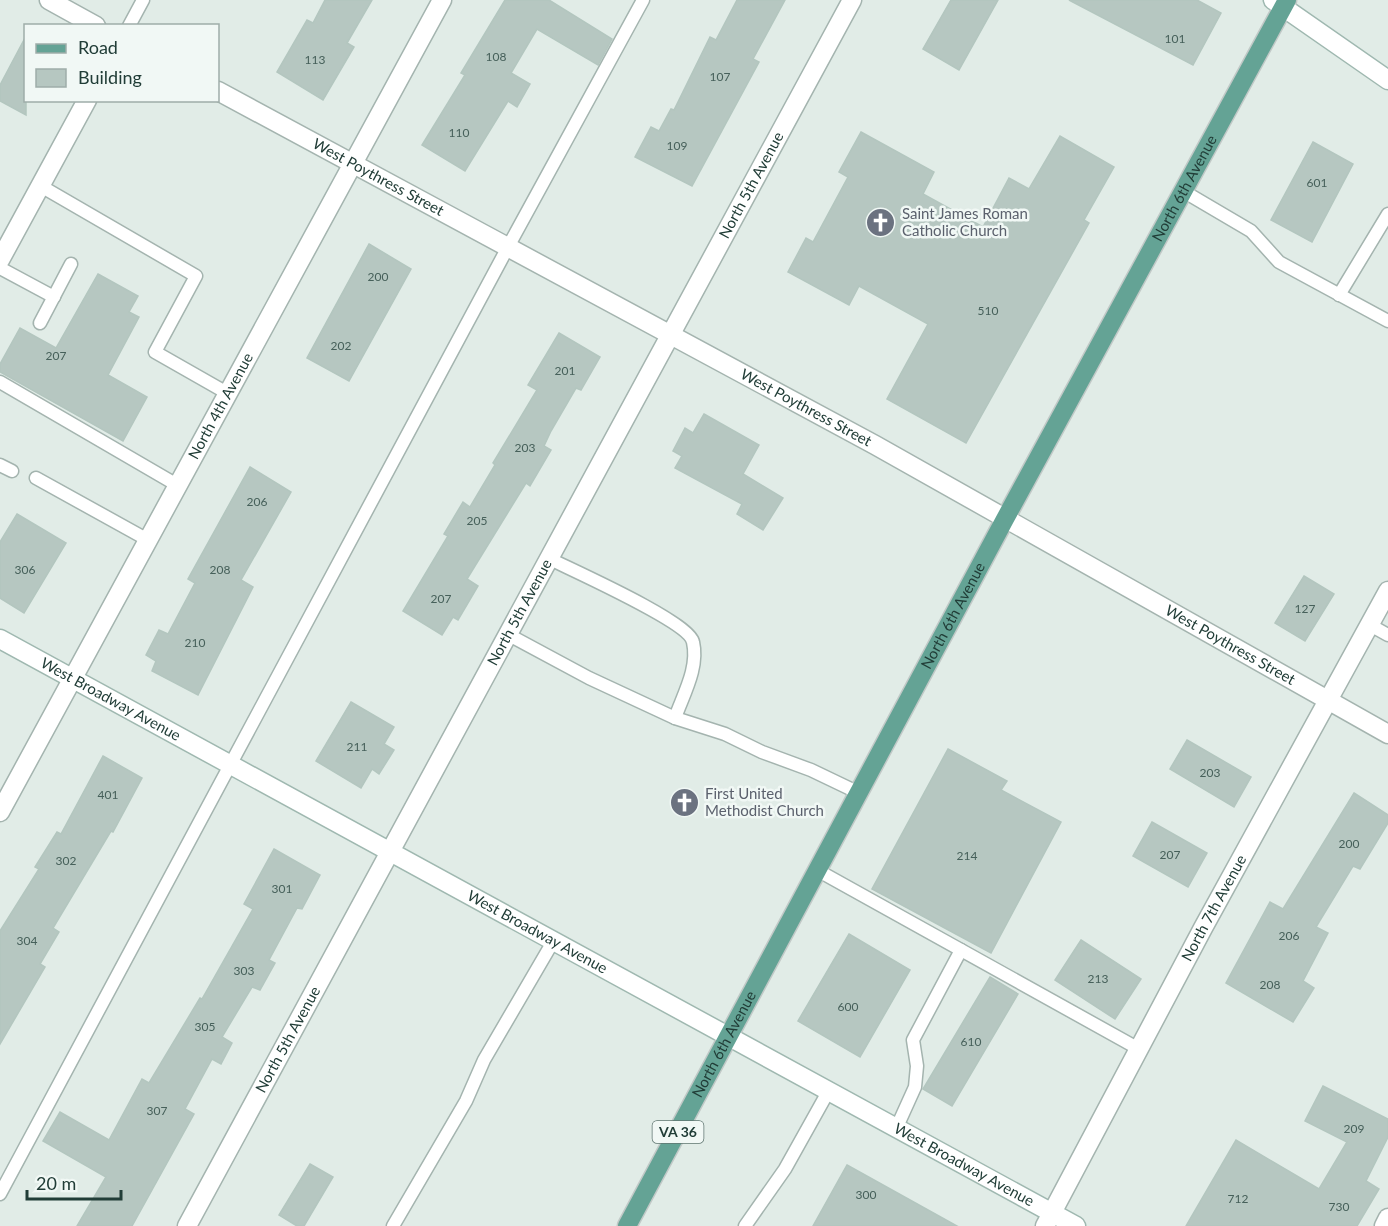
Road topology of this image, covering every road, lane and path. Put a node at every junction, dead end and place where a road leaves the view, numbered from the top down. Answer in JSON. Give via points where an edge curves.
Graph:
{"nodes":[{"id":1,"x":49,"y":0,"type":"edge"},
{"id":2,"x":143,"y":0,"type":"edge"},
{"id":3,"x":442,"y":0,"type":"edge"},
{"id":4,"x":644,"y":0,"type":"edge"},
{"id":5,"x":852,"y":0,"type":"edge"},
{"id":6,"x":1281,"y":2,"type":"edge"},
{"id":7,"x":92,"y":24,"type":"edge"},
{"id":8,"x":130,"y":24,"type":"edge"},
{"id":9,"x":1388,"y":80,"type":"edge"},
{"id":10,"x":219,"y":92,"type":"edge"},
{"id":11,"x":86,"y":102,"type":"edge"},
{"id":12,"x":352,"y":163,"type":"junction"},
{"id":13,"x":39,"y":185,"type":"junction"},
{"id":14,"x":1184,"y":191,"type":"junction"},
{"id":15,"x":1388,"y":214,"type":"edge"},
{"id":16,"x":508,"y":247,"type":"junction"},
{"id":17,"x":0,"y":260,"type":"edge"},
{"id":18,"x":71,"y":264,"type":"dead end"},
{"id":19,"x":0,"y":268,"type":"edge"},
{"id":20,"x":1339,"y":295,"type":"junction"},
{"id":21,"x":54,"y":297,"type":"junction"},
{"id":22,"x":1388,"y":321,"type":"edge"},
{"id":23,"x":40,"y":323,"type":"dead end"},
{"id":24,"x":672,"y":335,"type":"junction"},
{"id":25,"x":0,"y":382,"type":"edge"},
{"id":26,"x":227,"y":393,"type":"junction"},
{"id":27,"x":0,"y":465,"type":"edge"},
{"id":28,"x":12,"y":471,"type":"dead end"},
{"id":29,"x":36,"y":478,"type":"dead end"},
{"id":30,"x":177,"y":484,"type":"junction"},
{"id":31,"x":1005,"y":519,"type":"junction"},
{"id":32,"x":148,"y":540,"type":"junction"},
{"id":33,"x":550,"y":559,"type":"junction"},
{"id":34,"x":1388,"y":591,"type":"edge"},
{"id":35,"x":1370,"y":625,"type":"junction"},
{"id":36,"x":509,"y":635,"type":"junction"},
{"id":37,"x":1388,"y":635,"type":"edge"},
{"id":38,"x":0,"y":639,"type":"edge"},
{"id":39,"x":72,"y":678,"type":"junction"},
{"id":40,"x":1329,"y":700,"type":"junction"},
{"id":41,"x":675,"y":718,"type":"junction"},
{"id":42,"x":1388,"y":734,"type":"edge"},
{"id":43,"x":231,"y":764,"type":"junction"},
{"id":44,"x":859,"y":793,"type":"junction"},
{"id":45,"x":0,"y":812,"type":"edge"},
{"id":46,"x":391,"y":852,"type":"junction"},
{"id":47,"x":818,"y":870,"type":"junction"},
{"id":48,"x":554,"y":940,"type":"junction"},
{"id":49,"x":961,"y":950,"type":"junction"},
{"id":50,"x":728,"y":1038,"type":"junction"},
{"id":51,"x":1139,"y":1049,"type":"junction"},
{"id":52,"x":828,"y":1092,"type":"junction"},
{"id":53,"x":896,"y":1129,"type":"junction"},
{"id":54,"x":0,"y":1194,"type":"edge"},
{"id":55,"x":1388,"y":1218,"type":"edge"},
{"id":56,"x":1049,"y":1220,"type":"edge"},
{"id":57,"x":187,"y":1226,"type":"edge"},
{"id":58,"x":393,"y":1226,"type":"edge"},
{"id":59,"x":627,"y":1226,"type":"edge"},
{"id":60,"x":745,"y":1226,"type":"edge"},
{"id":61,"x":1076,"y":1226,"type":"edge"},
{"id":62,"x":1384,"y":1226,"type":"edge"}],
"edges":[{"from":1,"to":7,"type":"street"},
{"from":2,"to":8,"type":"lane"},
{"from":3,"to":12,"type":"street","name":"North 4th Avenue"},
{"from":4,"to":16,"type":"lane"},
{"from":5,"to":24,"type":"street","name":"North 5th Avenue"},
{"from":6,"to":9,"type":"street"},
{"from":6,"to":14,"type":"main road","name":"North 6th Avenue"},
{"from":10,"to":12,"type":"street","name":"West Poythress Street"},
{"from":11,"to":13,"type":"street"},
{"from":12,"to":16,"type":"street","name":"West Poythress Street"},
{"from":12,"to":26,"type":"street","name":"North 4th Avenue"},
{"from":13,"to":17,"type":"street"},
{"from":13,"to":26,"type":"lane","via":[[196,276],[155,352]]},
{"from":14,"to":20,"type":"lane","via":[[1251,231],[1279,262]]},
{"from":14,"to":31,"type":"main road","name":"North 6th Avenue"},
{"from":15,"to":20,"type":"lane"},
{"from":16,"to":24,"type":"street","name":"West Poythress Street"},
{"from":16,"to":43,"type":"lane"},
{"from":18,"to":21,"type":"lane"},
{"from":19,"to":21,"type":"lane"},
{"from":20,"to":22,"type":"lane"},
{"from":21,"to":23,"type":"lane"},
{"from":24,"to":31,"type":"street","name":"West Poythress Street"},
{"from":24,"to":33,"type":"street","name":"North 5th Avenue"},
{"from":25,"to":30,"type":"lane"},
{"from":26,"to":30,"type":"street","name":"North 4th Avenue"},
{"from":27,"to":28,"type":"lane"},
{"from":29,"to":32,"type":"lane"},
{"from":30,"to":32,"type":"street","name":"North 4th Avenue"},
{"from":31,"to":40,"type":"street","name":"West Poythress Street"},
{"from":31,"to":44,"type":"main road","name":"North 6th Avenue"},
{"from":32,"to":39,"type":"street","name":"North 4th Avenue"},
{"from":33,"to":36,"type":"street","name":"North 5th Avenue"},
{"from":33,"to":41,"type":"lane","via":[[689,634],[693,641],[692,672]]},
{"from":34,"to":35,"type":"street","name":"North 7th Avenue"},
{"from":35,"to":37,"type":"lane"},
{"from":35,"to":40,"type":"street","name":"North 7th Avenue"},
{"from":36,"to":41,"type":"lane"},
{"from":36,"to":46,"type":"street","name":"North 5th Avenue"},
{"from":38,"to":39,"type":"street","name":"West Broadway Avenue"},
{"from":39,"to":43,"type":"street","name":"West Broadway Avenue"},
{"from":39,"to":45,"type":"street","name":"North 4th Avenue"},
{"from":40,"to":42,"type":"street","name":"West Poythress Street"},
{"from":40,"to":51,"type":"street","name":"North 7th Avenue"},
{"from":41,"to":44,"type":"lane","via":[[725,734]]},
{"from":43,"to":46,"type":"street","name":"West Broadway Avenue"},
{"from":43,"to":54,"type":"lane"},
{"from":44,"to":47,"type":"main road","name":"North 6th Avenue"},
{"from":46,"to":48,"type":"street","name":"West Broadway Avenue"},
{"from":46,"to":57,"type":"street","name":"North 5th Avenue"},
{"from":47,"to":49,"type":"lane"},
{"from":47,"to":50,"type":"main road","name":"North 6th Avenue"},
{"from":48,"to":50,"type":"street","name":"West Broadway Avenue"},
{"from":48,"to":58,"type":"lane"},
{"from":49,"to":51,"type":"lane"},
{"from":49,"to":53,"type":"lane","via":[[913,1040],[915,1087]]},
{"from":50,"to":52,"type":"street","name":"West Broadway Avenue"},
{"from":50,"to":59,"type":"main road","name":"North 6th Avenue","number":"VA 36"},
{"from":51,"to":56,"type":"street","name":"North 7th Avenue"},
{"from":52,"to":53,"type":"street","name":"West Broadway Avenue"},
{"from":52,"to":60,"type":"lane","via":[[784,1169]]},
{"from":53,"to":56,"type":"street","name":"West Broadway Avenue"},
{"from":55,"to":62,"type":"street"},
{"from":56,"to":61,"type":"street","name":"West Broadway Avenue"}]}
